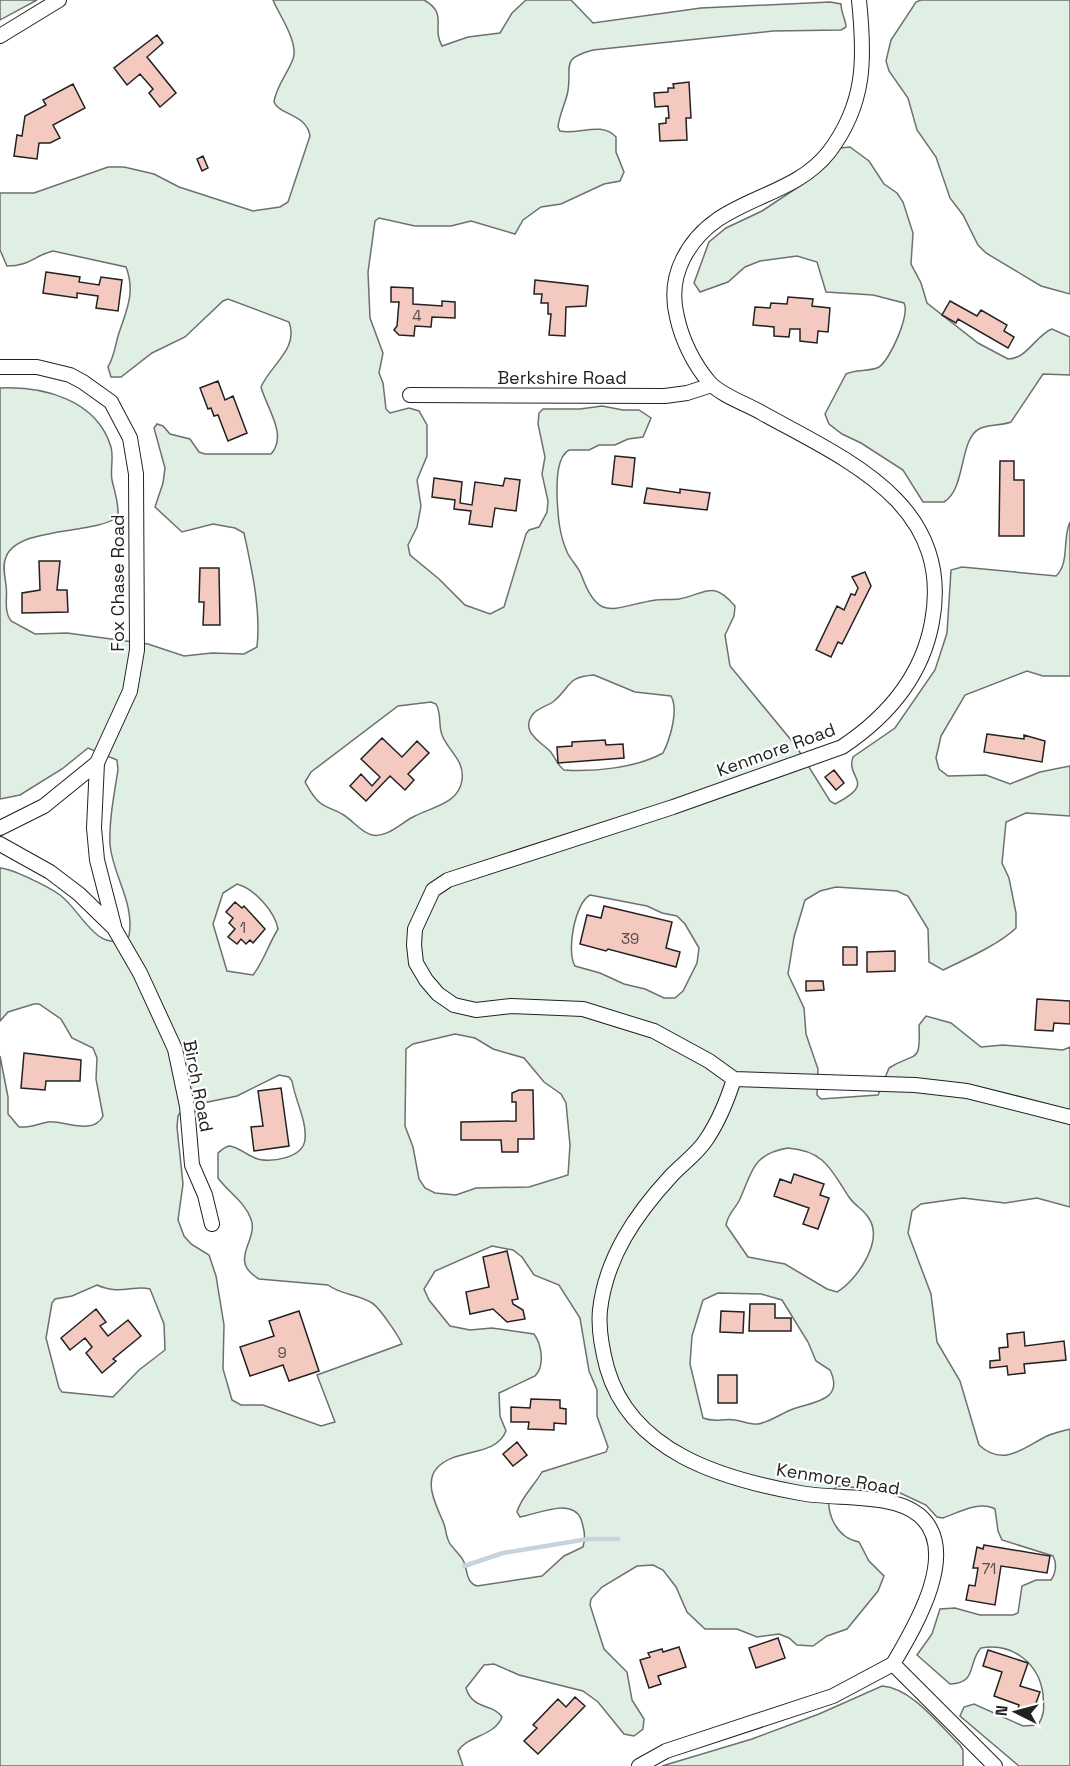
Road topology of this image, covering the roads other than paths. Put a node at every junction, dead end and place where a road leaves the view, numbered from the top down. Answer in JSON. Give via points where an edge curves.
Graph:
{"nodes":[{"id":1,"x":59,"y":0,"type":"edge"},
{"id":2,"x":859,"y":0,"type":"edge"},
{"id":3,"x":0,"y":36,"type":"edge"},
{"id":4,"x":0,"y":367,"type":"edge"},
{"id":5,"x":712,"y":385,"type":"junction"},
{"id":6,"x":410,"y":395,"type":"dead end"},
{"id":7,"x":97,"y":763,"type":"junction"},
{"id":8,"x":0,"y":828,"type":"edge"},
{"id":9,"x":0,"y":844,"type":"edge"},
{"id":10,"x":114,"y":928,"type":"junction"},
{"id":11,"x":734,"y":1079,"type":"junction"},
{"id":12,"x":1070,"y":1117,"type":"edge"},
{"id":13,"x":212,"y":1224,"type":"dead end"},
{"id":14,"x":893,"y":1664,"type":"junction"},
{"id":15,"x":639,"y":1766,"type":"edge"},
{"id":16,"x":995,"y":1766,"type":"edge"}],
"edges":[{"from":1,"to":3,"type":"street"},
{"from":2,"to":5,"type":"street","name":"Kenmore Road","via":[[864,50],[861,83],[853,108],[827,153],[785,185],[731,210],[706,227],[690,244],[677,270],[677,317],[689,352]]},
{"from":4,"to":7,"type":"street","name":"Fox Chase Road","via":[[57,371],[83,382],[111,402],[130,438],[136,474],[136,668],[121,714]]},
{"from":5,"to":6,"type":"street","name":"Berkshire Road","via":[[665,396]]},
{"from":5,"to":11,"type":"street","name":"Kenmore Road","via":[[859,468],[902,504],[921,530],[936,602],[930,637],[915,672],[894,705],[842,747],[448,880],[433,890],[415,929],[414,945],[416,963],[426,980],[454,1005],[476,1010],[511,1006],[583,1009],[654,1031]]},
{"from":7,"to":8,"type":"street","name":"Fox Chase Road","via":[[44,806]]},
{"from":7,"to":10,"type":"street","name":"Birch Road","via":[[97,860]]},
{"from":9,"to":10,"type":"street","name":"Birch Road","via":[[50,872]]},
{"from":10,"to":13,"type":"street","name":"Birch Road","via":[[150,992],[175,1049],[187,1106],[192,1165]]},
{"from":11,"to":12,"type":"street","via":[[915,1085],[967,1091]]},
{"from":11,"to":14,"type":"street","name":"Kenmore Road","via":[[704,1143],[670,1177],[619,1245],[607,1275],[600,1311],[601,1347],[612,1384],[631,1417],[672,1452],[727,1476],[801,1494],[896,1503],[920,1516],[933,1536],[936,1566],[929,1598]]},
{"from":14,"to":15,"type":"street","via":[[833,1696],[666,1751]]},
{"from":14,"to":16,"type":"street"}]}
